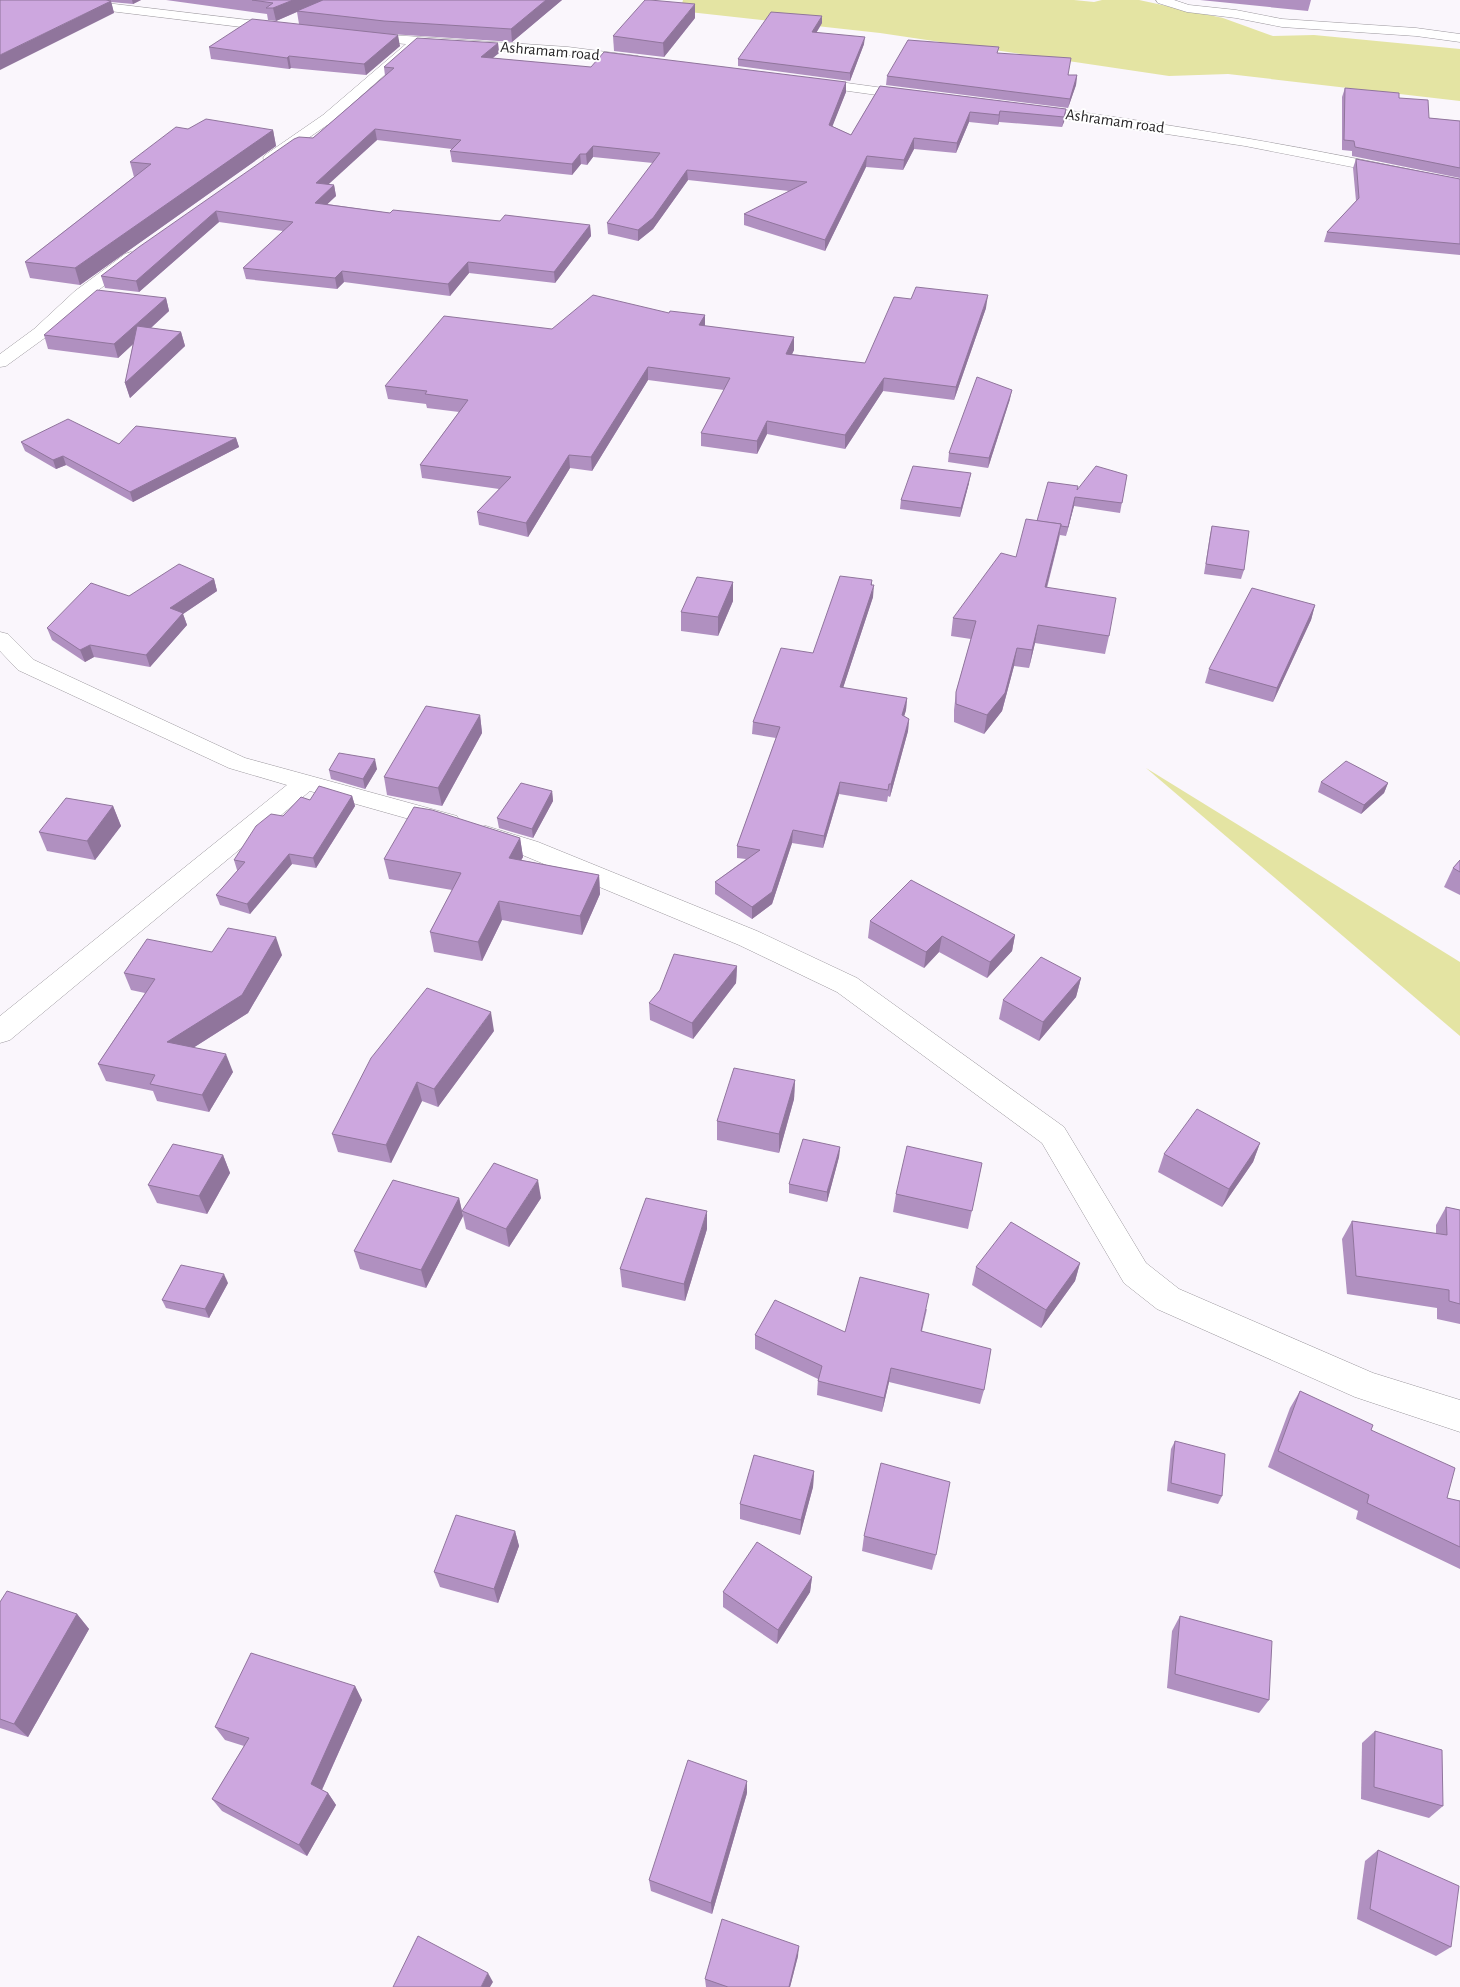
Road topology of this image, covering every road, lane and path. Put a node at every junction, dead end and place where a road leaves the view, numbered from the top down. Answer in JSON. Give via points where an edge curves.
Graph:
{"nodes":[{"id":1,"x":52,"y":0,"type":"edge"},
{"id":2,"x":1162,"y":0,"type":"edge"},
{"id":3,"x":294,"y":25,"type":"edge"},
{"id":4,"x":349,"y":36,"type":"edge"},
{"id":5,"x":1460,"y":38,"type":"edge"},
{"id":6,"x":415,"y":42,"type":"junction"},
{"id":7,"x":653,"y":62,"type":"edge"},
{"id":8,"x":797,"y":80,"type":"edge"},
{"id":9,"x":923,"y":97,"type":"edge"},
{"id":10,"x":1018,"y":108,"type":"edge"},
{"id":11,"x":256,"y":168,"type":"edge"},
{"id":12,"x":1460,"y":184,"type":"edge"},
{"id":13,"x":143,"y":248,"type":"edge"},
{"id":14,"x":0,"y":362,"type":"edge"},
{"id":15,"x":0,"y":639,"type":"edge"},
{"id":16,"x":306,"y":782,"type":"junction"},
{"id":17,"x":0,"y":1032,"type":"edge"},
{"id":18,"x":1460,"y":1416,"type":"edge"}],
"edges":[{"from":1,"to":3,"type":"street","via":[[276,28]]},
{"from":2,"to":5,"type":"street","via":[[1187,8],[1282,23]]},
{"from":4,"to":6,"type":"street","name":"Ashramam road"},
{"from":6,"to":7,"type":"street","name":"Ashramam road","via":[[568,51]]},
{"from":6,"to":11,"type":"street","via":[[328,118]]},
{"from":8,"to":9,"type":"street"},
{"from":10,"to":12,"type":"street","name":"Ashramam road","via":[[1109,119],[1271,146]]},
{"from":13,"to":14,"type":"street"},
{"from":15,"to":16,"type":"street","via":[[26,665],[237,763]]},
{"from":16,"to":17,"type":"street"},
{"from":16,"to":18,"type":"street","via":[[529,848],[748,938],[847,985],[1053,1135],[1135,1273],[1168,1299],[1367,1386]]}]}
